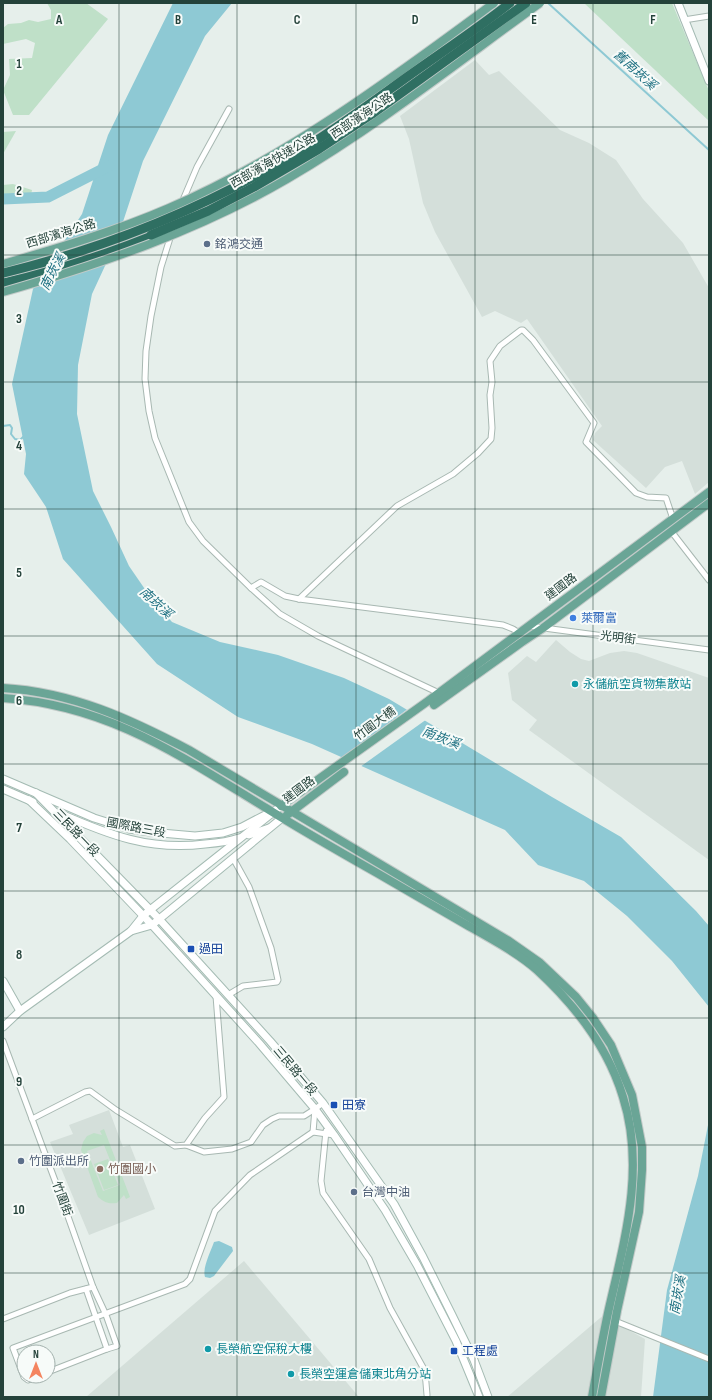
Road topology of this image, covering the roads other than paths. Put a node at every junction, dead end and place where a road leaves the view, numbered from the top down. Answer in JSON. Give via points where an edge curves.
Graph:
{"nodes":[{"id":1,"x":494,"y":3,"type":"edge"},
{"id":2,"x":510,"y":3,"type":"edge"},
{"id":3,"x":526,"y":3,"type":"edge"},
{"id":4,"x":540,"y":3,"type":"edge"},
{"id":5,"x":678,"y":3,"type":"edge"},
{"id":6,"x":709,"y":16,"type":"edge"},
{"id":7,"x":684,"y":20,"type":"junction"},
{"id":8,"x":709,"y":81,"type":"edge"},
{"id":9,"x":229,"y":109,"type":"dead end"},
{"id":10,"x":3,"y":264,"type":"edge"},
{"id":11,"x":3,"y":273,"type":"edge"},
{"id":12,"x":3,"y":282,"type":"edge"},
{"id":13,"x":3,"y":292,"type":"edge"},
{"id":14,"x":709,"y":492,"type":"edge"},
{"id":15,"x":709,"y":503,"type":"edge"},
{"id":16,"x":673,"y":519,"type":"junction"},
{"id":17,"x":671,"y":531,"type":"junction"},
{"id":18,"x":709,"y":580,"type":"edge"},
{"id":19,"x":251,"y":588,"type":"junction"},
{"id":20,"x":298,"y":599,"type":"junction"},
{"id":21,"x":528,"y":626,"type":"junction"},
{"id":22,"x":543,"y":628,"type":"junction"},
{"id":23,"x":519,"y":634,"type":"junction"},
{"id":24,"x":709,"y":650,"type":"edge"},
{"id":25,"x":3,"y":688,"type":"edge"},
{"id":26,"x":439,"y":693,"type":"junction"},
{"id":27,"x":3,"y":698,"type":"edge"},
{"id":28,"x":431,"y":703,"type":"junction"},
{"id":29,"x":336,"y":767,"type":"joint"},
{"id":30,"x":344,"y":772,"type":"dead end"},
{"id":31,"x":3,"y":779,"type":"edge"},
{"id":32,"x":3,"y":789,"type":"edge"},
{"id":33,"x":36,"y":793,"type":"junction"},
{"id":34,"x":29,"y":800,"type":"junction"},
{"id":35,"x":282,"y":806,"type":"junction"},
{"id":36,"x":55,"y":811,"type":"junction"},
{"id":37,"x":273,"y":812,"type":"junction"},
{"id":38,"x":291,"y":812,"type":"junction"},
{"id":39,"x":282,"y":818,"type":"junction"},
{"id":40,"x":269,"y":828,"type":"junction"},
{"id":41,"x":244,"y":836,"type":"junction"},
{"id":42,"x":233,"y":858,"type":"junction"},
{"id":43,"x":150,"y":910,"type":"junction"},
{"id":44,"x":143,"y":916,"type":"junction"},
{"id":45,"x":160,"y":920,"type":"junction"},
{"id":46,"x":152,"y":925,"type":"junction"},
{"id":47,"x":131,"y":931,"type":"junction"},
{"id":48,"x":3,"y":981,"type":"edge"},
{"id":49,"x":228,"y":995,"type":"junction"},
{"id":50,"x":216,"y":996,"type":"junction"},
{"id":51,"x":20,"y":1011,"type":"junction"},
{"id":52,"x":3,"y":1027,"type":"edge"},
{"id":53,"x":3,"y":1041,"type":"edge"},
{"id":54,"x":322,"y":1103,"type":"junction"},
{"id":55,"x":315,"y":1109,"type":"junction"},
{"id":56,"x":32,"y":1118,"type":"junction"},
{"id":57,"x":326,"y":1124,"type":"junction"},
{"id":58,"x":313,"y":1132,"type":"junction"},
{"id":59,"x":325,"y":1134,"type":"junction"},
{"id":60,"x":334,"y":1134,"type":"junction"},
{"id":61,"x":186,"y":1145,"type":"junction"},
{"id":62,"x":93,"y":1288,"type":"junction"},
{"id":63,"x":86,"y":1289,"type":"junction"},
{"id":64,"x":106,"y":1314,"type":"junction"},
{"id":65,"x":96,"y":1318,"type":"junction"},
{"id":66,"x":3,"y":1319,"type":"edge"},
{"id":67,"x":615,"y":1321,"type":"junction"},
{"id":68,"x":24,"y":1344,"type":"edge"},
{"id":69,"x":16,"y":1347,"type":"edge"},
{"id":70,"x":107,"y":1349,"type":"junction"},
{"id":71,"x":16,"y":1356,"type":"edge"},
{"id":72,"x":709,"y":1359,"type":"edge"},
{"id":73,"x":56,"y":1369,"type":"edge"},
{"id":74,"x":427,"y":1395,"type":"dead end"},
{"id":75,"x":479,"y":1397,"type":"edge"},
{"id":76,"x":488,"y":1397,"type":"edge"},
{"id":77,"x":592,"y":1397,"type":"edge"},
{"id":78,"x":601,"y":1397,"type":"edge"}],
"edges":[{"from":1,"to":10,"type":"main road","name":"西部濱海公路","bridge":true,"via":[[348,107],[273,155],[220,184],[108,232]]},
{"from":2,"to":11,"type":"highway","name":"西部濱海快速公路","bridge":true,"via":[[352,116],[310,144],[252,177],[147,228],[85,250]]},
{"from":3,"to":12,"type":"highway","name":"西部濱海快速公路","bridge":true,"via":[[372,114],[254,187],[208,211],[151,235],[57,268]]},
{"from":4,"to":13,"type":"main road","name":"西部濱海公路","bridge":true,"via":[[356,136],[265,191],[196,226],[131,252]]},
{"from":5,"to":7,"type":"street"},
{"from":6,"to":7,"type":"street"},
{"from":7,"to":8,"type":"street"},
{"from":9,"to":19,"type":"street","via":[[197,167],[179,209],[164,255],[151,316],[146,351],[146,379],[155,438],[189,522],[203,541]]},
{"from":14,"to":16,"type":"main road","name":"建國路"},
{"from":15,"to":17,"type":"main road","name":"建國路"},
{"from":16,"to":20,"type":"street","via":[[666,498],[647,497],[636,492],[586,442],[594,423],[533,340],[520,330],[500,346],[490,360],[491,439],[453,474],[397,506]]},
{"from":16,"to":21,"type":"main road","name":"建國路"},
{"from":17,"to":18,"type":"street"},
{"from":17,"to":22,"type":"main road","name":"建國路"},
{"from":19,"to":20,"type":"street","via":[[261,582],[285,596]]},
{"from":19,"to":26,"type":"street","via":[[280,614],[318,636]]},
{"from":20,"to":23,"type":"street","via":[[503,625]]},
{"from":21,"to":22,"type":"street","name":"光明街"},
{"from":21,"to":23,"type":"main road","name":"建國路"},
{"from":22,"to":24,"type":"street","name":"光明街"},
{"from":22,"to":28,"type":"main road","name":"建國路"},
{"from":23,"to":26,"type":"main road","name":"建國路"},
{"from":25,"to":35,"type":"main road","via":[[48,694],[119,715],[189,750]]},
{"from":26,"to":28,"type":"main road","name":"建國路"},
{"from":27,"to":37,"type":"main road","via":[[75,709],[115,723],[188,760]]},
{"from":28,"to":29,"type":"main road","name":"竹圍大橋"},
{"from":29,"to":35,"type":"main road","name":"建國路"},
{"from":30,"to":38,"type":"main road","name":"建國路"},
{"from":31,"to":33,"type":"street","name":"國際路三段"},
{"from":32,"to":34,"type":"street","name":"國際路三段"},
{"from":33,"to":36,"type":"street","name":"三民路一段"},
{"from":33,"to":37,"type":"street","name":"國際路三段","via":[[111,824],[172,835],[223,833]]},
{"from":34,"to":36,"type":"street","name":"國際路三段"},
{"from":34,"to":44,"type":"street","name":"三民路一段"},
{"from":35,"to":37,"type":"street","name":"建國路"},
{"from":35,"to":38,"type":"main road"},
{"from":36,"to":41,"type":"street","name":"國際路三段","via":[[116,836],[152,844],[198,845],[228,842]]},
{"from":36,"to":43,"type":"street","name":"三民路一段"},
{"from":37,"to":39,"type":"main road"},
{"from":37,"to":41,"type":"street"},
{"from":38,"to":39,"type":"main road","name":"建國路"},
{"from":38,"to":67,"type":"main road","via":[[509,940],[539,962],[576,997],[611,1045],[632,1095],[642,1147],[639,1212]]},
{"from":39,"to":40,"type":"street","name":"建國路"},
{"from":39,"to":77,"type":"main road","via":[[492,940],[534,968],[591,1029],[610,1064],[628,1118],[633,1141],[634,1171],[624,1244]]},
{"from":40,"to":41,"type":"street","name":"國際路三段"},
{"from":40,"to":42,"type":"street","name":"建國路"},
{"from":41,"to":43,"type":"street"},
{"from":42,"to":45,"type":"street","name":"建國路"},
{"from":42,"to":49,"type":"street","via":[[249,887],[271,948],[278,980],[243,986]]},
{"from":43,"to":44,"type":"street"},
{"from":43,"to":45,"type":"street","name":"三民路一段"},
{"from":44,"to":46,"type":"street","name":"三民路一段"},
{"from":44,"to":47,"type":"street"},
{"from":45,"to":46,"type":"street","name":"建國路"},
{"from":45,"to":49,"type":"street","name":"三民路一段"},
{"from":46,"to":47,"type":"street","name":"建國路"},
{"from":46,"to":50,"type":"street","name":"三民路一段"},
{"from":47,"to":51,"type":"street"},
{"from":48,"to":51,"type":"street"},
{"from":49,"to":54,"type":"street","name":"三民路一段"},
{"from":50,"to":55,"type":"street","name":"三民路一段"},
{"from":50,"to":61,"type":"street","via":[[224,1097]]},
{"from":51,"to":52,"type":"street"},
{"from":53,"to":56,"type":"street","name":"竹圍街"},
{"from":54,"to":55,"type":"street"},
{"from":54,"to":76,"type":"street","name":"三民路一段","via":[[394,1204],[474,1360]]},
{"from":55,"to":57,"type":"street","name":"三民路一段"},
{"from":55,"to":58,"type":"street"},
{"from":55,"to":61,"type":"street","via":[[304,1116],[279,1116],[272,1119],[263,1125],[251,1142],[232,1149],[204,1152]]},
{"from":56,"to":61,"type":"street","via":[[90,1091],[174,1146]]},
{"from":56,"to":62,"type":"street","name":"竹圍街"},
{"from":57,"to":59,"type":"street"},
{"from":57,"to":60,"type":"street","name":"三民路一段"},
{"from":58,"to":59,"type":"street"},
{"from":58,"to":64,"type":"street","via":[[250,1175],[215,1211],[190,1280]]},
{"from":59,"to":60,"type":"street"},
{"from":59,"to":74,"type":"street","via":[[321,1181],[323,1193],[369,1259],[390,1308],[425,1371]]},
{"from":60,"to":75,"type":"street","name":"三民路一段","via":[[385,1210],[417,1265],[456,1341]]},
{"from":62,"to":63,"type":"street"},
{"from":62,"to":64,"type":"street","name":"竹圍街"},
{"from":63,"to":65,"type":"street"},
{"from":63,"to":66,"type":"street"},
{"from":64,"to":65,"type":"street"},
{"from":64,"to":70,"type":"street","name":"竹圍街","via":[[117,1346]]},
{"from":65,"to":68,"type":"street"},
{"from":65,"to":70,"type":"street"},
{"from":67,"to":72,"type":"street"},
{"from":67,"to":78,"type":"main road"},
{"from":69,"to":71,"type":"street","via":[[13,1348]]},
{"from":70,"to":73,"type":"street"}]}
